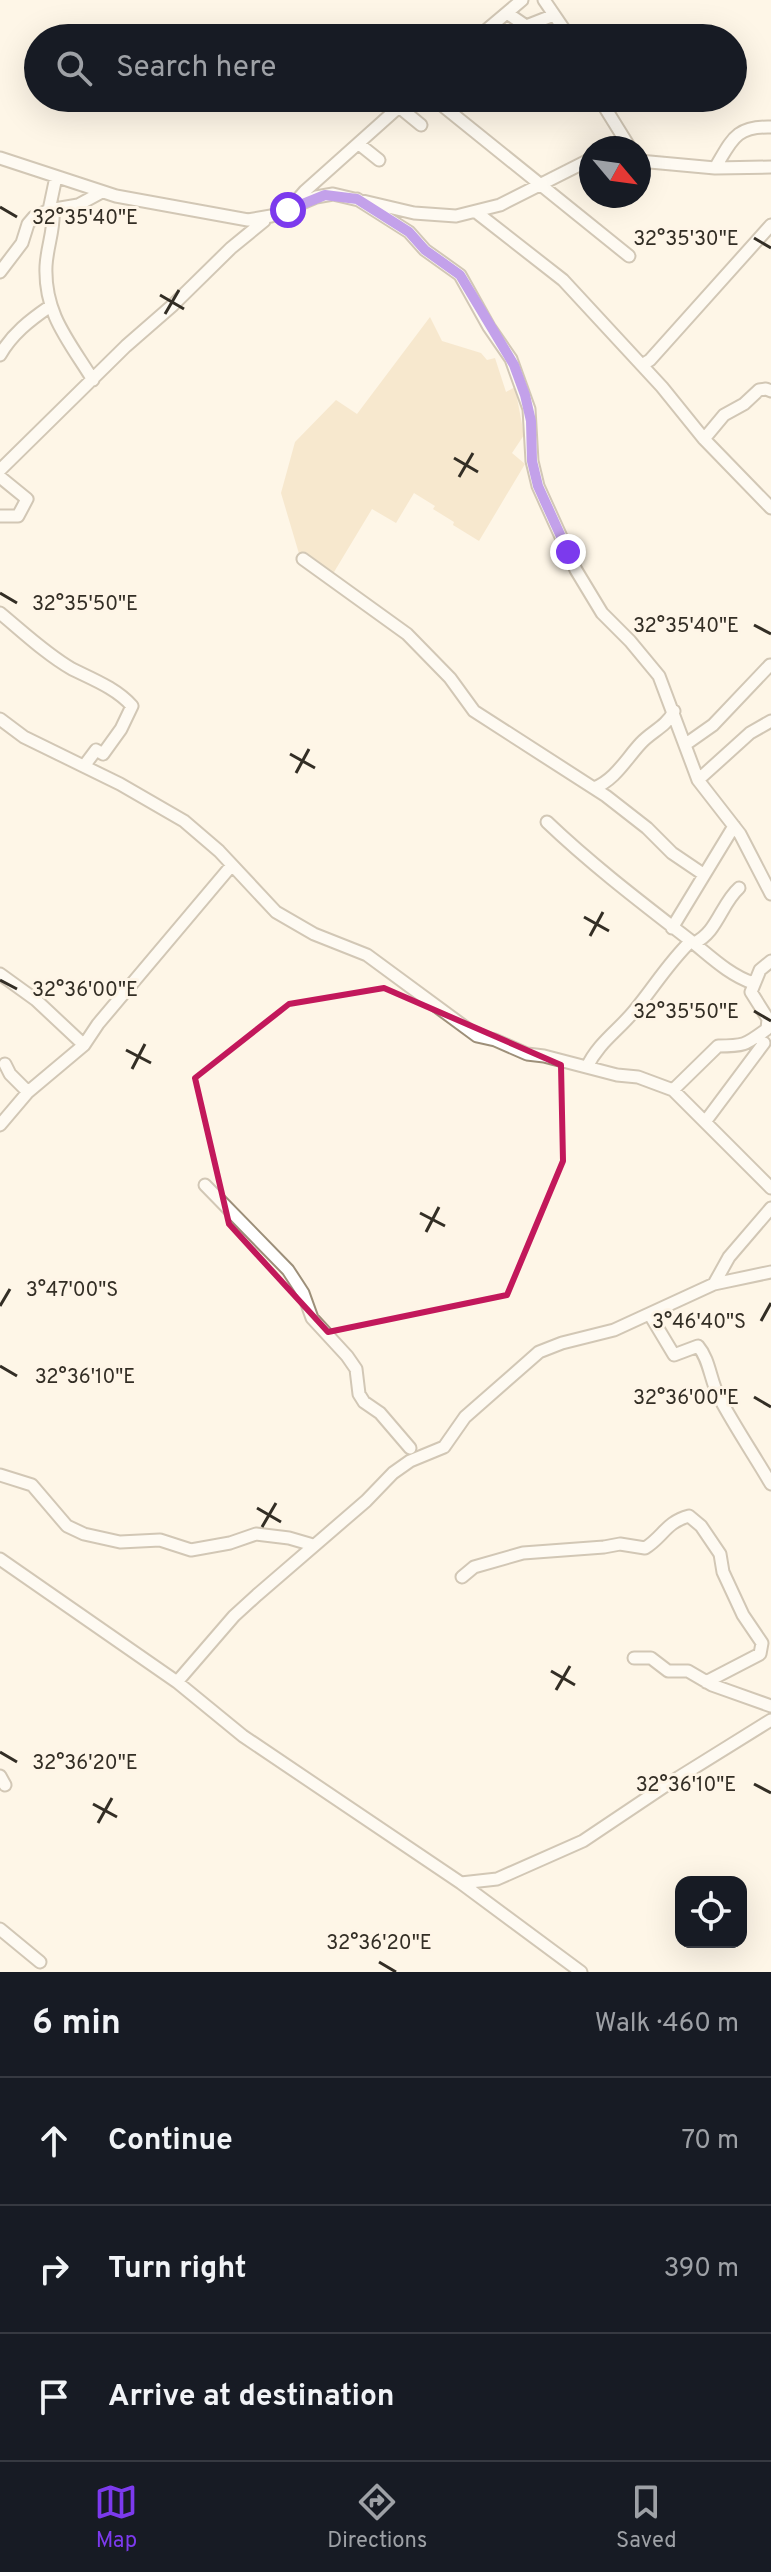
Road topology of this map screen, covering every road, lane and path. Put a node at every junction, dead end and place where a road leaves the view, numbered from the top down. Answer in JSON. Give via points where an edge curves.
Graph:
{"nodes":[{"id":1,"x":522,"y":0,"type":"edge"},
{"id":2,"x":544,"y":0,"type":"edge"},
{"id":3,"x":507,"y":13,"type":"junction"},
{"id":4,"x":554,"y":15,"type":"junction"},
{"id":5,"x":494,"y":24,"type":"edge"},
{"id":6,"x":523,"y":24,"type":"edge"},
{"id":7,"x":531,"y":24,"type":"edge"},
{"id":8,"x":560,"y":24,"type":"edge"},
{"id":9,"x":394,"y":112,"type":"edge"},
{"id":10,"x":405,"y":112,"type":"edge"},
{"id":11,"x":450,"y":112,"type":"edge"},
{"id":12,"x":608,"y":112,"type":"edge"},
{"id":13,"x":421,"y":125,"type":"dead end"},
{"id":14,"x":771,"y":127,"type":"edge"},
{"id":15,"x":623,"y":136,"type":"edge"},
{"id":16,"x":359,"y":144,"type":"junction"},
{"id":17,"x":0,"y":158,"type":"edge"},
{"id":18,"x":379,"y":160,"type":"dead end"},
{"id":19,"x":651,"y":162,"type":"edge"},
{"id":20,"x":579,"y":165,"type":"edge"},
{"id":21,"x":771,"y":167,"type":"edge"},
{"id":22,"x":715,"y":168,"type":"junction"},
{"id":23,"x":56,"y":177,"type":"junction"},
{"id":24,"x":540,"y":185,"type":"junction"},
{"id":25,"x":102,"y":192,"type":"junction"},
{"id":26,"x":357,"y":199,"type":"junction"},
{"id":27,"x":51,"y":210,"type":"junction"},
{"id":28,"x":288,"y":210,"type":"junction"},
{"id":29,"x":476,"y":212,"type":"junction"},
{"id":30,"x":271,"y":216,"type":"junction"},
{"id":31,"x":771,"y":225,"type":"edge"},
{"id":32,"x":629,"y":256,"type":"dead end"},
{"id":33,"x":0,"y":272,"type":"edge"},
{"id":34,"x":49,"y":307,"type":"junction"},
{"id":35,"x":0,"y":355,"type":"edge"},
{"id":36,"x":642,"y":365,"type":"junction"},
{"id":37,"x":93,"y":380,"type":"junction"},
{"id":38,"x":771,"y":391,"type":"edge"},
{"id":39,"x":704,"y":439,"type":"junction"},
{"id":40,"x":0,"y":470,"type":"edge"},
{"id":41,"x":0,"y":477,"type":"edge"},
{"id":42,"x":771,"y":508,"type":"edge"},
{"id":43,"x":0,"y":516,"type":"edge"},
{"id":44,"x":303,"y":559,"type":"dead end"},
{"id":45,"x":0,"y":613,"type":"edge"},
{"id":46,"x":770,"y":665,"type":"edge"},
{"id":47,"x":674,"y":711,"type":"junction"},
{"id":48,"x":0,"y":719,"type":"edge"},
{"id":49,"x":771,"y":721,"type":"edge"},
{"id":50,"x":686,"y":744,"type":"junction"},
{"id":51,"x":84,"y":766,"type":"junction"},
{"id":52,"x":698,"y":780,"type":"junction"},
{"id":53,"x":594,"y":788,"type":"junction"},
{"id":54,"x":547,"y":822,"type":"dead end"},
{"id":55,"x":734,"y":826,"type":"junction"},
{"id":56,"x":232,"y":865,"type":"junction"},
{"id":57,"x":703,"y":874,"type":"junction"},
{"id":58,"x":739,"y":888,"type":"dead end"},
{"id":59,"x":771,"y":894,"type":"edge"},
{"id":60,"x":672,"y":928,"type":"junction"},
{"id":61,"x":692,"y":942,"type":"junction"},
{"id":62,"x":771,"y":961,"type":"edge"},
{"id":63,"x":0,"y":974,"type":"edge"},
{"id":64,"x":753,"y":983,"type":"junction"},
{"id":65,"x":768,"y":1038,"type":"edge"},
{"id":66,"x":84,"y":1045,"type":"junction"},
{"id":67,"x":771,"y":1058,"type":"edge"},
{"id":68,"x":5,"y":1064,"type":"dead end"},
{"id":69,"x":587,"y":1067,"type":"junction"},
{"id":70,"x":673,"y":1090,"type":"junction"},
{"id":71,"x":28,"y":1092,"type":"junction"},
{"id":72,"x":705,"y":1122,"type":"junction"},
{"id":73,"x":0,"y":1125,"type":"edge"},
{"id":74,"x":205,"y":1185,"type":"dead end"},
{"id":75,"x":771,"y":1188,"type":"edge"},
{"id":76,"x":771,"y":1208,"type":"edge"},
{"id":77,"x":771,"y":1272,"type":"edge"},
{"id":78,"x":714,"y":1284,"type":"junction"},
{"id":79,"x":650,"y":1315,"type":"junction"},
{"id":80,"x":410,"y":1448,"type":"dead end"},
{"id":81,"x":0,"y":1475,"type":"edge"},
{"id":82,"x":771,"y":1484,"type":"edge"},
{"id":83,"x":313,"y":1545,"type":"junction"},
{"id":84,"x":0,"y":1559,"type":"edge"},
{"id":85,"x":462,"y":1577,"type":"dead end"},
{"id":86,"x":634,"y":1658,"type":"dead end"},
{"id":87,"x":177,"y":1682,"type":"junction"},
{"id":88,"x":706,"y":1682,"type":"junction"},
{"id":89,"x":771,"y":1706,"type":"edge"},
{"id":90,"x":771,"y":1720,"type":"edge"},
{"id":91,"x":461,"y":1883,"type":"junction"},
{"id":92,"x":0,"y":1929,"type":"edge"},
{"id":93,"x":40,"y":1962,"type":"dead end"},
{"id":94,"x":581,"y":1972,"type":"edge"}],
"edges":[{"from":1,"to":3,"type":"street"},
{"from":2,"to":4,"type":"street"},
{"from":3,"to":5,"type":"street"},
{"from":3,"to":6,"type":"street"},
{"from":4,"to":7,"type":"street"},
{"from":4,"to":8,"type":"street"},
{"from":9,"to":16,"type":"street"},
{"from":10,"to":13,"type":"street"},
{"from":11,"to":24,"type":"street"},
{"from":12,"to":15,"type":"street"},
{"from":14,"to":22,"type":"street","via":[[744,131]]},
{"from":16,"to":18,"type":"street"},
{"from":16,"to":28,"type":"street"},
{"from":17,"to":23,"type":"street"},
{"from":19,"to":22,"type":"street"},
{"from":20,"to":24,"type":"street"},
{"from":21,"to":22,"type":"street"},
{"from":23,"to":25,"type":"street"},
{"from":23,"to":27,"type":"street"},
{"from":24,"to":29,"type":"street"},
{"from":24,"to":32,"type":"street"},
{"from":25,"to":27,"type":"street","via":[[78,205]]},
{"from":25,"to":30,"type":"street","via":[[226,217]]},
{"from":26,"to":28,"type":"street","via":[[325,195]]},
{"from":26,"to":29,"type":"street","via":[[414,213]]},
{"from":26,"to":47,"type":"street","via":[[409,232],[467,285],[514,365],[531,421],[538,486],[572,561],[602,613],[655,670]]},
{"from":27,"to":33,"type":"street","via":[[31,219],[22,243]]},
{"from":27,"to":34,"type":"street"},
{"from":28,"to":30,"type":"street"},
{"from":29,"to":36,"type":"street","via":[[563,280]]},
{"from":30,"to":37,"type":"street"},
{"from":31,"to":36,"type":"street"},
{"from":34,"to":35,"type":"street","via":[[29,320]]},
{"from":34,"to":37,"type":"street"},
{"from":36,"to":39,"type":"street"},
{"from":37,"to":40,"type":"street"},
{"from":38,"to":39,"type":"street","via":[[759,390],[724,415]]},
{"from":39,"to":42,"type":"street"},
{"from":41,"to":43,"type":"street","via":[[27,499],[18,516]]},
{"from":44,"to":53,"type":"street","via":[[407,634],[474,711]]},
{"from":45,"to":51,"type":"street","via":[[72,669],[132,706],[103,754],[95,751]]},
{"from":46,"to":50,"type":"street","via":[[713,725]]},
{"from":47,"to":50,"type":"street"},
{"from":47,"to":53,"type":"street","via":[[607,782]]},
{"from":48,"to":51,"type":"street"},
{"from":49,"to":52,"type":"street"},
{"from":50,"to":52,"type":"street"},
{"from":51,"to":56,"type":"street","via":[[184,821]]},
{"from":52,"to":55,"type":"street"},
{"from":53,"to":57,"type":"street"},
{"from":54,"to":60,"type":"street"},
{"from":55,"to":57,"type":"street"},
{"from":55,"to":59,"type":"street"},
{"from":56,"to":66,"type":"street"},
{"from":56,"to":69,"type":"street","via":[[276,912],[367,955],[477,1036]]},
{"from":57,"to":60,"type":"street"},
{"from":58,"to":61,"type":"street","via":[[702,940]]},
{"from":60,"to":61,"type":"street"},
{"from":61,"to":64,"type":"street"},
{"from":61,"to":69,"type":"street"},
{"from":62,"to":64,"type":"street"},
{"from":63,"to":66,"type":"street"},
{"from":64,"to":70,"type":"street","via":[[751,992],[768,1019],[767,1029],[747,1043],[718,1046]]},
{"from":65,"to":67,"type":"street"},
{"from":65,"to":72,"type":"street"},
{"from":66,"to":71,"type":"street"},
{"from":68,"to":71,"type":"street"},
{"from":69,"to":70,"type":"street"},
{"from":70,"to":72,"type":"street"},
{"from":71,"to":73,"type":"street"},
{"from":72,"to":75,"type":"street"},
{"from":74,"to":80,"type":"street","via":[[288,1270],[312,1318],[356,1369],[364,1402]]},
{"from":76,"to":78,"type":"street","via":[[729,1257]]},
{"from":77,"to":78,"type":"street"},
{"from":78,"to":79,"type":"street"},
{"from":79,"to":82,"type":"street","via":[[674,1355],[698,1346],[704,1354],[719,1397]]},
{"from":79,"to":83,"type":"street","via":[[539,1352],[465,1417],[444,1447],[404,1465]]},
{"from":81,"to":83,"type":"street","via":[[32,1485],[67,1526],[84,1534],[120,1542],[160,1540],[191,1550],[256,1534]]},
{"from":83,"to":87,"type":"street","via":[[234,1616]]},
{"from":84,"to":87,"type":"street"},
{"from":85,"to":88,"type":"street","via":[[474,1567],[523,1553],[620,1544],[645,1548],[665,1527],[689,1516],[720,1554],[743,1615],[762,1643],[760,1654]]},
{"from":86,"to":88,"type":"street","via":[[651,1658],[668,1671],[688,1671]]},
{"from":87,"to":91,"type":"street","via":[[243,1736]]},
{"from":88,"to":89,"type":"street"},
{"from":90,"to":91,"type":"street","via":[[583,1841],[497,1879]]},
{"from":91,"to":94,"type":"street"},
{"from":92,"to":93,"type":"street"}]}
